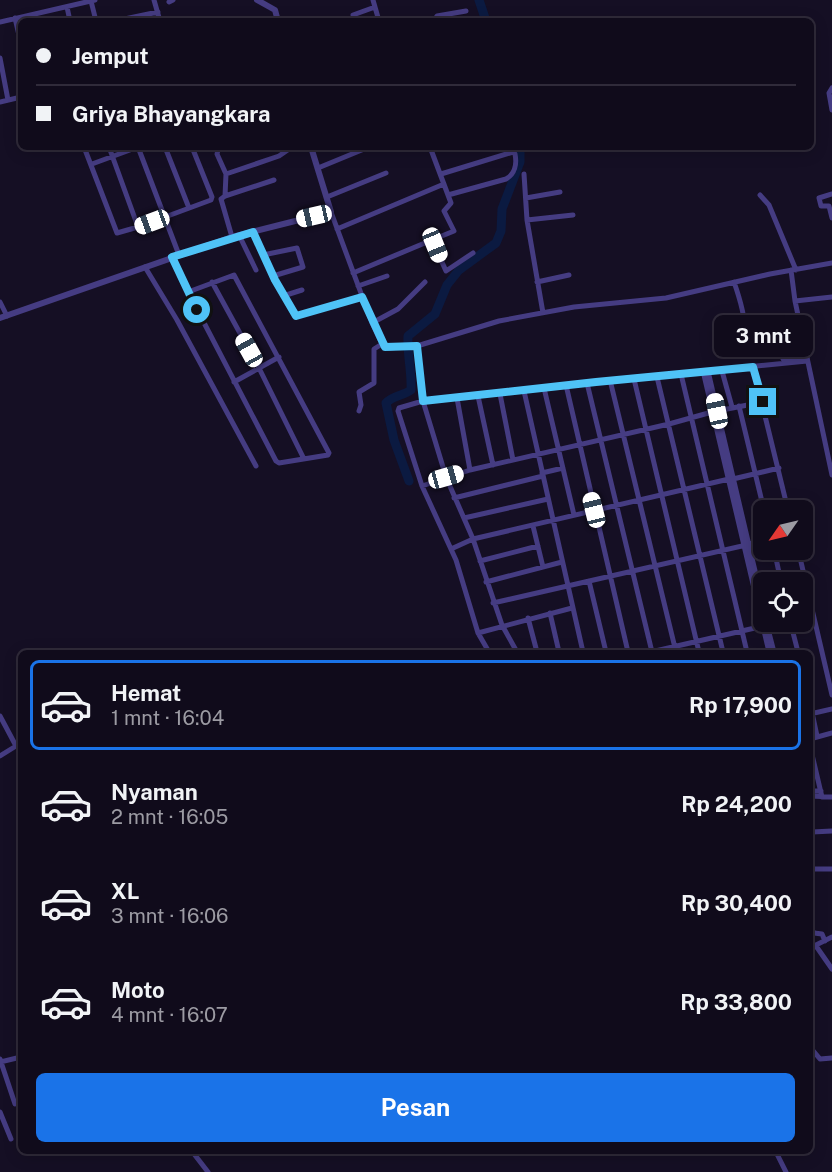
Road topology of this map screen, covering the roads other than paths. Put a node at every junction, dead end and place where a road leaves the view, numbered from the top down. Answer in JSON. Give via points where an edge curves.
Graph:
{"nodes":[{"id":1,"x":154,"y":0,"type":"edge"},
{"id":2,"x":257,"y":0,"type":"edge"},
{"id":3,"x":271,"y":0,"type":"edge"},
{"id":4,"x":93,"y":1,"type":"edge"},
{"id":5,"x":374,"y":2,"type":"edge"},
{"id":6,"x":67,"y":7,"type":"junction"},
{"id":7,"x":275,"y":10,"type":"junction"},
{"id":8,"x":465,"y":11,"type":"dead end"},
{"id":9,"x":41,"y":12,"type":"junction"},
{"id":10,"x":158,"y":12,"type":"junction"},
{"id":11,"x":353,"y":15,"type":"dead end"},
{"id":12,"x":15,"y":18,"type":"junction"},
{"id":13,"x":42,"y":18,"type":"edge"},
{"id":14,"x":69,"y":18,"type":"edge"},
{"id":15,"x":96,"y":18,"type":"edge"},
{"id":16,"x":129,"y":18,"type":"edge"},
{"id":17,"x":159,"y":18,"type":"edge"},
{"id":18,"x":277,"y":18,"type":"edge"},
{"id":19,"x":378,"y":18,"type":"edge"},
{"id":20,"x":435,"y":18,"type":"edge"},
{"id":21,"x":0,"y":22,"type":"edge"},
{"id":22,"x":18,"y":31,"type":"edge"},
{"id":23,"x":0,"y":58,"type":"edge"},
{"id":24,"x":831,"y":90,"type":"edge"},
{"id":25,"x":18,"y":98,"type":"edge"},
{"id":26,"x":8,"y":100,"type":"junction"},
{"id":27,"x":0,"y":102,"type":"edge"},
{"id":28,"x":832,"y":110,"type":"edge"},
{"id":29,"x":85,"y":150,"type":"edge"},
{"id":30,"x":110,"y":150,"type":"edge"},
{"id":31,"x":130,"y":150,"type":"edge"},
{"id":32,"x":139,"y":150,"type":"edge"},
{"id":33,"x":166,"y":150,"type":"edge"},
{"id":34,"x":193,"y":150,"type":"edge"},
{"id":35,"x":218,"y":150,"type":"edge"},
{"id":36,"x":288,"y":150,"type":"edge"},
{"id":37,"x":312,"y":150,"type":"edge"},
{"id":38,"x":362,"y":150,"type":"edge"},
{"id":39,"x":431,"y":150,"type":"edge"},
{"id":40,"x":113,"y":156,"type":"junction"},
{"id":41,"x":92,"y":164,"type":"junction"},
{"id":42,"x":318,"y":168,"type":"junction"},
{"id":43,"x":386,"y":173,"type":"dead end"},
{"id":44,"x":226,"y":174,"type":"junction"},
{"id":45,"x":441,"y":174,"type":"junction"},
{"id":46,"x":524,"y":174,"type":"dead end"},
{"id":47,"x":274,"y":180,"type":"dead end"},
{"id":48,"x":444,"y":184,"type":"junction"},
{"id":49,"x":561,"y":192,"type":"dead end"},
{"id":50,"x":832,"y":194,"type":"edge"},
{"id":51,"x":225,"y":195,"type":"junction"},
{"id":52,"x":448,"y":195,"type":"junction"},
{"id":53,"x":760,"y":195,"type":"dead end"},
{"id":54,"x":327,"y":197,"type":"junction"},
{"id":55,"x":526,"y":198,"type":"junction"},
{"id":56,"x":189,"y":208,"type":"junction"},
{"id":57,"x":331,"y":212,"type":"junction"},
{"id":58,"x":573,"y":215,"type":"dead end"},
{"id":59,"x":165,"y":218,"type":"junction"},
{"id":60,"x":832,"y":218,"type":"edge"},
{"id":61,"x":527,"y":220,"type":"junction"},
{"id":62,"x":138,"y":227,"type":"junction"},
{"id":63,"x":337,"y":229,"type":"junction"},
{"id":64,"x":253,"y":232,"type":"junction"},
{"id":65,"x":236,"y":236,"type":"junction"},
{"id":66,"x":432,"y":240,"type":"junction"},
{"id":67,"x":473,"y":253,"type":"dead end"},
{"id":68,"x":263,"y":255,"type":"junction"},
{"id":69,"x":175,"y":256,"type":"junction"},
{"id":70,"x":832,"y":263,"type":"edge"},
{"id":71,"x":145,"y":267,"type":"junction"},
{"id":72,"x":256,"y":270,"type":"dead end"},
{"id":73,"x":793,"y":270,"type":"junction"},
{"id":74,"x":353,"y":273,"type":"junction"},
{"id":75,"x":569,"y":275,"type":"dead end"},
{"id":76,"x":273,"y":276,"type":"junction"},
{"id":77,"x":387,"y":276,"type":"dead end"},
{"id":78,"x":212,"y":282,"type":"junction"},
{"id":79,"x":425,"y":282,"type":"dead end"},
{"id":80,"x":537,"y":282,"type":"junction"},
{"id":81,"x":734,"y":282,"type":"junction"},
{"id":82,"x":358,"y":286,"type":"junction"},
{"id":83,"x":303,"y":290,"type":"dead end"},
{"id":84,"x":188,"y":292,"type":"junction"},
{"id":85,"x":283,"y":296,"type":"junction"},
{"id":86,"x":362,"y":297,"type":"junction"},
{"id":87,"x":832,"y":297,"type":"edge"},
{"id":88,"x":795,"y":301,"type":"junction"},
{"id":89,"x":0,"y":302,"type":"edge"},
{"id":90,"x":543,"y":313,"type":"junction"},
{"id":91,"x":4,"y":317,"type":"edge"},
{"id":92,"x":372,"y":323,"type":"junction"},
{"id":93,"x":382,"y":344,"type":"junction"},
{"id":94,"x":743,"y":345,"type":"dead end"},
{"id":95,"x":413,"y":346,"type":"junction"},
{"id":96,"x":781,"y":350,"type":"dead end"},
{"id":97,"x":279,"y":357,"type":"junction"},
{"id":98,"x":806,"y":359,"type":"junction"},
{"id":99,"x":753,"y":367,"type":"junction"},
{"id":100,"x":259,"y":368,"type":"junction"},
{"id":101,"x":722,"y":370,"type":"junction"},
{"id":102,"x":705,"y":371,"type":"junction"},
{"id":103,"x":681,"y":374,"type":"junction"},
{"id":104,"x":657,"y":377,"type":"junction"},
{"id":105,"x":634,"y":379,"type":"junction"},
{"id":106,"x":610,"y":381,"type":"junction"},
{"id":107,"x":234,"y":382,"type":"junction"},
{"id":108,"x":586,"y":383,"type":"junction"},
{"id":109,"x":566,"y":385,"type":"junction"},
{"id":110,"x":544,"y":388,"type":"junction"},
{"id":111,"x":524,"y":391,"type":"junction"},
{"id":112,"x":500,"y":393,"type":"junction"},
{"id":113,"x":478,"y":396,"type":"junction"},
{"id":114,"x":457,"y":398,"type":"junction"},
{"id":115,"x":423,"y":401,"type":"junction"},
{"id":116,"x":763,"y":402,"type":"junction"},
{"id":117,"x":739,"y":406,"type":"junction"},
{"id":118,"x":732,"y":407,"type":"junction"},
{"id":119,"x":359,"y":411,"type":"dead end"},
{"id":120,"x":714,"y":412,"type":"junction"},
{"id":121,"x":693,"y":419,"type":"junction"},
{"id":122,"x":669,"y":424,"type":"junction"},
{"id":123,"x":646,"y":430,"type":"junction"},
{"id":124,"x":624,"y":434,"type":"junction"},
{"id":125,"x":601,"y":439,"type":"junction"},
{"id":126,"x":578,"y":444,"type":"junction"},
{"id":127,"x":559,"y":449,"type":"junction"},
{"id":128,"x":538,"y":454,"type":"junction"},
{"id":129,"x":304,"y":459,"type":"junction"},
{"id":130,"x":513,"y":460,"type":"junction"},
{"id":131,"x":493,"y":465,"type":"junction"},
{"id":132,"x":256,"y":466,"type":"dead end"},
{"id":133,"x":562,"y":468,"type":"junction"},
{"id":134,"x":779,"y":468,"type":"junction"},
{"id":135,"x":470,"y":470,"type":"junction"},
{"id":136,"x":755,"y":473,"type":"junction"},
{"id":137,"x":543,"y":475,"type":"junction"},
{"id":138,"x":832,"y":475,"type":"edge"},
{"id":139,"x":446,"y":477,"type":"junction"},
{"id":140,"x":731,"y":479,"type":"junction"},
{"id":141,"x":707,"y":484,"type":"junction"},
{"id":142,"x":423,"y":486,"type":"junction"},
{"id":143,"x":684,"y":490,"type":"junction"},
{"id":144,"x":662,"y":495,"type":"junction"},
{"id":145,"x":454,"y":498,"type":"junction"},
{"id":146,"x":548,"y":499,"type":"junction"},
{"id":147,"x":640,"y":500,"type":"junction"},
{"id":148,"x":762,"y":500,"type":"edge"},
{"id":149,"x":786,"y":500,"type":"edge"},
{"id":150,"x":616,"y":505,"type":"junction"},
{"id":151,"x":594,"y":510,"type":"junction"},
{"id":152,"x":574,"y":516,"type":"junction"},
{"id":153,"x":464,"y":518,"type":"junction"},
{"id":154,"x":553,"y":520,"type":"junction"},
{"id":155,"x":533,"y":526,"type":"junction"},
{"id":156,"x":473,"y":539,"type":"junction"},
{"id":157,"x":753,"y":543,"type":"edge"},
{"id":158,"x":746,"y":545,"type":"junction"},
{"id":159,"x":538,"y":546,"type":"junction"},
{"id":160,"x":451,"y":549,"type":"junction"},
{"id":161,"x":723,"y":551,"type":"junction"},
{"id":162,"x":700,"y":556,"type":"junction"},
{"id":163,"x":677,"y":560,"type":"junction"},
{"id":164,"x":480,"y":561,"type":"junction"},
{"id":165,"x":562,"y":562,"type":"junction"},
{"id":166,"x":654,"y":566,"type":"junction"},
{"id":167,"x":543,"y":567,"type":"junction"},
{"id":168,"x":632,"y":571,"type":"junction"},
{"id":169,"x":754,"y":572,"type":"edge"},
{"id":170,"x":753,"y":573,"type":"edge"},
{"id":171,"x":609,"y":576,"type":"junction"},
{"id":172,"x":589,"y":581,"type":"junction"},
{"id":173,"x":486,"y":582,"type":"junction"},
{"id":174,"x":567,"y":585,"type":"junction"},
{"id":175,"x":493,"y":603,"type":"junction"},
{"id":176,"x":572,"y":608,"type":"junction"},
{"id":177,"x":550,"y":613,"type":"junction"},
{"id":178,"x":813,"y":614,"type":"edge"},
{"id":179,"x":528,"y":618,"type":"junction"},
{"id":180,"x":502,"y":625,"type":"junction"},
{"id":181,"x":753,"y":628,"type":"edge"},
{"id":182,"x":742,"y":631,"type":"junction"},
{"id":183,"x":767,"y":632,"type":"edge"},
{"id":184,"x":793,"y":632,"type":"edge"},
{"id":185,"x":478,"y":633,"type":"junction"},
{"id":186,"x":719,"y":637,"type":"junction"},
{"id":187,"x":697,"y":642,"type":"junction"},
{"id":188,"x":488,"y":650,"type":"edge"},
{"id":189,"x":516,"y":650,"type":"edge"},
{"id":190,"x":536,"y":650,"type":"edge"},
{"id":191,"x":559,"y":650,"type":"edge"},
{"id":192,"x":582,"y":650,"type":"edge"},
{"id":193,"x":606,"y":650,"type":"edge"},
{"id":194,"x":628,"y":650,"type":"edge"},
{"id":195,"x":651,"y":650,"type":"edge"},
{"id":196,"x":675,"y":650,"type":"edge"},
{"id":197,"x":699,"y":650,"type":"edge"},
{"id":198,"x":722,"y":650,"type":"edge"},
{"id":199,"x":747,"y":650,"type":"edge"},
{"id":200,"x":771,"y":650,"type":"edge"},
{"id":201,"x":797,"y":650,"type":"edge"},
{"id":202,"x":832,"y":695,"type":"edge"},
{"id":203,"x":832,"y":709,"type":"edge"},
{"id":204,"x":813,"y":714,"type":"edge"},
{"id":205,"x":0,"y":716,"type":"edge"},
{"id":206,"x":813,"y":721,"type":"edge"},
{"id":207,"x":832,"y":733,"type":"edge"},
{"id":208,"x":817,"y":736,"type":"junction"},
{"id":209,"x":813,"y":738,"type":"edge"},
{"id":210,"x":0,"y":756,"type":"edge"},
{"id":211,"x":813,"y":759,"type":"edge"},
{"id":212,"x":813,"y":792,"type":"edge"},
{"id":213,"x":821,"y":794,"type":"junction"},
{"id":214,"x":813,"y":795,"type":"edge"},
{"id":215,"x":832,"y":797,"type":"edge"},
{"id":216,"x":832,"y":831,"type":"edge"},
{"id":217,"x":813,"y":832,"type":"edge"},
{"id":218,"x":813,"y":869,"type":"edge"},
{"id":219,"x":832,"y":869,"type":"edge"},
{"id":220,"x":813,"y":932,"type":"edge"},
{"id":221,"x":832,"y":937,"type":"edge"},
{"id":222,"x":825,"y":941,"type":"junction"},
{"id":223,"x":813,"y":946,"type":"edge"},
{"id":224,"x":813,"y":947,"type":"edge"},
{"id":225,"x":832,"y":969,"type":"edge"},
{"id":226,"x":813,"y":1051,"type":"edge"},
{"id":227,"x":18,"y":1058,"type":"edge"},
{"id":228,"x":832,"y":1058,"type":"edge"},
{"id":229,"x":0,"y":1061,"type":"edge"},
{"id":230,"x":15,"y":1104,"type":"dead end"},
{"id":231,"x":0,"y":1112,"type":"edge"},
{"id":232,"x":11,"y":1139,"type":"dead end"},
{"id":233,"x":194,"y":1154,"type":"edge"},
{"id":234,"x":777,"y":1154,"type":"edge"},
{"id":235,"x":208,"y":1172,"type":"edge"},
{"id":236,"x":786,"y":1172,"type":"edge"}],
"edges":[{"from":1,"to":10,"type":"street"},
{"from":2,"to":7,"type":"street"},
{"from":3,"to":7,"type":"street"},
{"from":4,"to":6,"type":"street"},
{"from":4,"to":15,"type":"street"},
{"from":5,"to":11,"type":"street"},
{"from":5,"to":19,"type":"street"},
{"from":6,"to":9,"type":"street"},
{"from":6,"to":14,"type":"street"},
{"from":7,"to":18,"type":"street"},
{"from":8,"to":20,"type":"street"},
{"from":9,"to":12,"type":"street"},
{"from":9,"to":13,"type":"street"},
{"from":10,"to":16,"type":"street"},
{"from":10,"to":17,"type":"street"},
{"from":12,"to":21,"type":"street"},
{"from":12,"to":22,"type":"street"},
{"from":23,"to":26,"type":"street"},
{"from":24,"to":28,"type":"street"},
{"from":25,"to":26,"type":"street"},
{"from":26,"to":27,"type":"street"},
{"from":29,"to":41,"type":"street"},
{"from":30,"to":40,"type":"street"},
{"from":31,"to":40,"type":"street"},
{"from":32,"to":59,"type":"street"},
{"from":33,"to":56,"type":"street"},
{"from":34,"to":56,"type":"street","via":[[212,197]]},
{"from":35,"to":44,"type":"street"},
{"from":36,"to":44,"type":"street"},
{"from":37,"to":42,"type":"street"},
{"from":38,"to":42,"type":"street"},
{"from":39,"to":45,"type":"street"},
{"from":40,"to":41,"type":"street"},
{"from":40,"to":62,"type":"street"},
{"from":41,"to":62,"type":"street","via":[[116,232]]},
{"from":42,"to":54,"type":"street"},
{"from":43,"to":54,"type":"street"},
{"from":44,"to":51,"type":"street"},
{"from":45,"to":48,"type":"street"},
{"from":45,"to":52,"type":"street","via":[[515,154],[516,166],[506,179]]},
{"from":46,"to":55,"type":"street"},
{"from":47,"to":51,"type":"street"},
{"from":48,"to":52,"type":"street"},
{"from":48,"to":63,"type":"street"},
{"from":49,"to":55,"type":"street"},
{"from":50,"to":60,"type":"street","via":[[819,198],[821,206],[829,206]]},
{"from":51,"to":65,"type":"street","via":[[222,205]]},
{"from":52,"to":66,"type":"street","via":[[451,204],[444,211],[454,231]]},
{"from":53,"to":73,"type":"street","via":[[769,205]]},
{"from":54,"to":57,"type":"street"},
{"from":55,"to":61,"type":"street"},
{"from":56,"to":59,"type":"street"},
{"from":57,"to":63,"type":"street"},
{"from":57,"to":64,"type":"street"},
{"from":58,"to":61,"type":"street"},
{"from":59,"to":62,"type":"street"},
{"from":59,"to":69,"type":"street"},
{"from":61,"to":80,"type":"street"},
{"from":63,"to":74,"type":"street"},
{"from":64,"to":65,"type":"street"},
{"from":64,"to":68,"type":"street"},
{"from":65,"to":69,"type":"street"},
{"from":65,"to":72,"type":"street"},
{"from":66,"to":67,"type":"street","via":[[446,271]]},
{"from":66,"to":74,"type":"street"},
{"from":68,"to":76,"type":"street"},
{"from":68,"to":76,"type":"street","via":[[297,248],[303,267]]},
{"from":69,"to":71,"type":"street"},
{"from":69,"to":84,"type":"street"},
{"from":70,"to":73,"type":"street"},
{"from":71,"to":91,"type":"street"},
{"from":71,"to":132,"type":"street"},
{"from":73,"to":81,"type":"street"},
{"from":73,"to":88,"type":"street"},
{"from":74,"to":82,"type":"street"},
{"from":75,"to":80,"type":"street"},
{"from":76,"to":85,"type":"street"},
{"from":77,"to":82,"type":"street"},
{"from":78,"to":84,"type":"street"},
{"from":78,"to":97,"type":"street","via":[[234,275]]},
{"from":78,"to":100,"type":"street"},
{"from":79,"to":92,"type":"street","via":[[398,309]]},
{"from":80,"to":90,"type":"street"},
{"from":81,"to":90,"type":"street","via":[[666,298]]},
{"from":81,"to":94,"type":"street","via":[[746,337]]},
{"from":82,"to":86,"type":"street"},
{"from":83,"to":85,"type":"street"},
{"from":84,"to":107,"type":"street"},
{"from":85,"to":86,"type":"street","via":[[297,316]]},
{"from":86,"to":92,"type":"street"},
{"from":87,"to":88,"type":"street"},
{"from":88,"to":98,"type":"street"},
{"from":89,"to":91,"type":"street"},
{"from":90,"to":95,"type":"street","via":[[499,321]]},
{"from":92,"to":93,"type":"street"},
{"from":93,"to":95,"type":"street","via":[[386,348]]},
{"from":93,"to":119,"type":"street","via":[[374,349],[374,383],[358,392]]},
{"from":95,"to":115,"type":"street"},
{"from":96,"to":98,"type":"street","via":[[783,358]]},
{"from":97,"to":100,"type":"street"},
{"from":97,"to":129,"type":"street","via":[[329,453]]},
{"from":98,"to":99,"type":"street"},
{"from":98,"to":138,"type":"street"},
{"from":99,"to":101,"type":"street"},
{"from":99,"to":116,"type":"street"},
{"from":100,"to":107,"type":"street"},
{"from":100,"to":129,"type":"street"},
{"from":101,"to":102,"type":"street"},
{"from":101,"to":118,"type":"street"},
{"from":102,"to":103,"type":"street"},
{"from":102,"to":120,"type":"street"},
{"from":103,"to":104,"type":"street"},
{"from":103,"to":121,"type":"street"},
{"from":104,"to":105,"type":"street"},
{"from":104,"to":122,"type":"street"},
{"from":105,"to":106,"type":"street"},
{"from":105,"to":123,"type":"street"},
{"from":106,"to":108,"type":"street"},
{"from":106,"to":124,"type":"street"},
{"from":107,"to":129,"type":"street","via":[[276,461]]},
{"from":108,"to":109,"type":"street"},
{"from":108,"to":125,"type":"street"},
{"from":109,"to":110,"type":"street"},
{"from":109,"to":126,"type":"street"},
{"from":110,"to":111,"type":"street"},
{"from":110,"to":127,"type":"street"},
{"from":111,"to":112,"type":"street"},
{"from":111,"to":128,"type":"street"},
{"from":112,"to":113,"type":"street"},
{"from":112,"to":130,"type":"street"},
{"from":113,"to":114,"type":"street"},
{"from":113,"to":131,"type":"street"},
{"from":114,"to":115,"type":"street"},
{"from":114,"to":135,"type":"street"},
{"from":115,"to":139,"type":"street"},
{"from":115,"to":142,"type":"street","via":[[398,410]]},
{"from":116,"to":117,"type":"street"},
{"from":116,"to":134,"type":"street"},
{"from":117,"to":118,"type":"street"},
{"from":117,"to":136,"type":"street"},
{"from":118,"to":120,"type":"street"},
{"from":120,"to":121,"type":"street"},
{"from":120,"to":140,"type":"street"},
{"from":121,"to":122,"type":"street"},
{"from":121,"to":141,"type":"street"},
{"from":122,"to":123,"type":"street"},
{"from":122,"to":143,"type":"street"},
{"from":123,"to":124,"type":"street"},
{"from":123,"to":144,"type":"street"},
{"from":124,"to":125,"type":"street"},
{"from":124,"to":147,"type":"street"},
{"from":125,"to":126,"type":"street"},
{"from":125,"to":150,"type":"street"},
{"from":126,"to":127,"type":"street"},
{"from":126,"to":151,"type":"street"},
{"from":127,"to":128,"type":"street"},
{"from":127,"to":133,"type":"street"},
{"from":128,"to":130,"type":"street"},
{"from":128,"to":137,"type":"street"},
{"from":130,"to":131,"type":"street"},
{"from":131,"to":135,"type":"street"},
{"from":133,"to":137,"type":"street"},
{"from":133,"to":152,"type":"street"},
{"from":134,"to":136,"type":"street"},
{"from":134,"to":149,"type":"street"},
{"from":135,"to":139,"type":"street"},
{"from":136,"to":140,"type":"street"},
{"from":136,"to":148,"type":"street"},
{"from":137,"to":145,"type":"street"},
{"from":137,"to":146,"type":"street"},
{"from":139,"to":142,"type":"street"},
{"from":139,"to":145,"type":"street"},
{"from":140,"to":141,"type":"street"},
{"from":140,"to":158,"type":"street"},
{"from":141,"to":143,"type":"street"},
{"from":141,"to":161,"type":"street"},
{"from":142,"to":160,"type":"street"},
{"from":143,"to":144,"type":"street"},
{"from":143,"to":162,"type":"street"},
{"from":144,"to":147,"type":"street"},
{"from":144,"to":163,"type":"street"},
{"from":145,"to":153,"type":"street"},
{"from":146,"to":153,"type":"street"},
{"from":146,"to":154,"type":"street"},
{"from":147,"to":150,"type":"street"},
{"from":147,"to":166,"type":"street"},
{"from":150,"to":151,"type":"street"},
{"from":150,"to":168,"type":"street"},
{"from":151,"to":152,"type":"street"},
{"from":151,"to":171,"type":"street"},
{"from":152,"to":154,"type":"street"},
{"from":153,"to":156,"type":"street"},
{"from":154,"to":155,"type":"street"},
{"from":154,"to":165,"type":"street"},
{"from":155,"to":156,"type":"street"},
{"from":155,"to":159,"type":"street"},
{"from":156,"to":160,"type":"street"},
{"from":156,"to":164,"type":"street"},
{"from":157,"to":158,"type":"street"},
{"from":158,"to":161,"type":"street"},
{"from":158,"to":169,"type":"street"},
{"from":158,"to":170,"type":"street"},
{"from":159,"to":164,"type":"street"},
{"from":159,"to":167,"type":"street"},
{"from":160,"to":185,"type":"street"},
{"from":161,"to":162,"type":"street"},
{"from":161,"to":182,"type":"street"},
{"from":162,"to":163,"type":"street"},
{"from":162,"to":186,"type":"street"},
{"from":163,"to":166,"type":"street"},
{"from":163,"to":187,"type":"street"},
{"from":164,"to":173,"type":"street"},
{"from":165,"to":167,"type":"street"},
{"from":165,"to":174,"type":"street"},
{"from":166,"to":168,"type":"street"},
{"from":166,"to":196,"type":"street"},
{"from":167,"to":173,"type":"street"},
{"from":168,"to":171,"type":"street"},
{"from":168,"to":195,"type":"street"},
{"from":171,"to":172,"type":"street"},
{"from":171,"to":194,"type":"street"},
{"from":172,"to":174,"type":"street"},
{"from":172,"to":193,"type":"street"},
{"from":173,"to":175,"type":"street"},
{"from":174,"to":175,"type":"street"},
{"from":174,"to":176,"type":"street"},
{"from":175,"to":180,"type":"street"},
{"from":176,"to":177,"type":"street"},
{"from":176,"to":192,"type":"street"},
{"from":177,"to":179,"type":"street"},
{"from":177,"to":191,"type":"street"},
{"from":178,"to":202,"type":"street"},
{"from":179,"to":180,"type":"street"},
{"from":179,"to":190,"type":"street"},
{"from":180,"to":185,"type":"street"},
{"from":180,"to":189,"type":"street"},
{"from":181,"to":182,"type":"street"},
{"from":182,"to":186,"type":"street"},
{"from":182,"to":199,"type":"street"},
{"from":183,"to":200,"type":"street"},
{"from":184,"to":201,"type":"street"},
{"from":185,"to":188,"type":"street"},
{"from":186,"to":187,"type":"street"},
{"from":186,"to":198,"type":"street"},
{"from":187,"to":196,"type":"street"},
{"from":187,"to":197,"type":"street"},
{"from":203,"to":204,"type":"street"},
{"from":205,"to":210,"type":"street","via":[[16,746]]},
{"from":206,"to":208,"type":"street"},
{"from":207,"to":208,"type":"street"},
{"from":208,"to":209,"type":"street"},
{"from":211,"to":213,"type":"street"},
{"from":212,"to":213,"type":"street"},
{"from":213,"to":214,"type":"street"},
{"from":213,"to":215,"type":"street"},
{"from":216,"to":217,"type":"street"},
{"from":218,"to":219,"type":"street"},
{"from":220,"to":222,"type":"street","via":[[822,934]]},
{"from":221,"to":222,"type":"street"},
{"from":222,"to":223,"type":"street"},
{"from":224,"to":225,"type":"street"},
{"from":226,"to":228,"type":"street","via":[[820,1059]]},
{"from":227,"to":229,"type":"street"},
{"from":229,"to":230,"type":"street"},
{"from":231,"to":232,"type":"street"},
{"from":233,"to":235,"type":"street"},
{"from":234,"to":236,"type":"street"}]}
